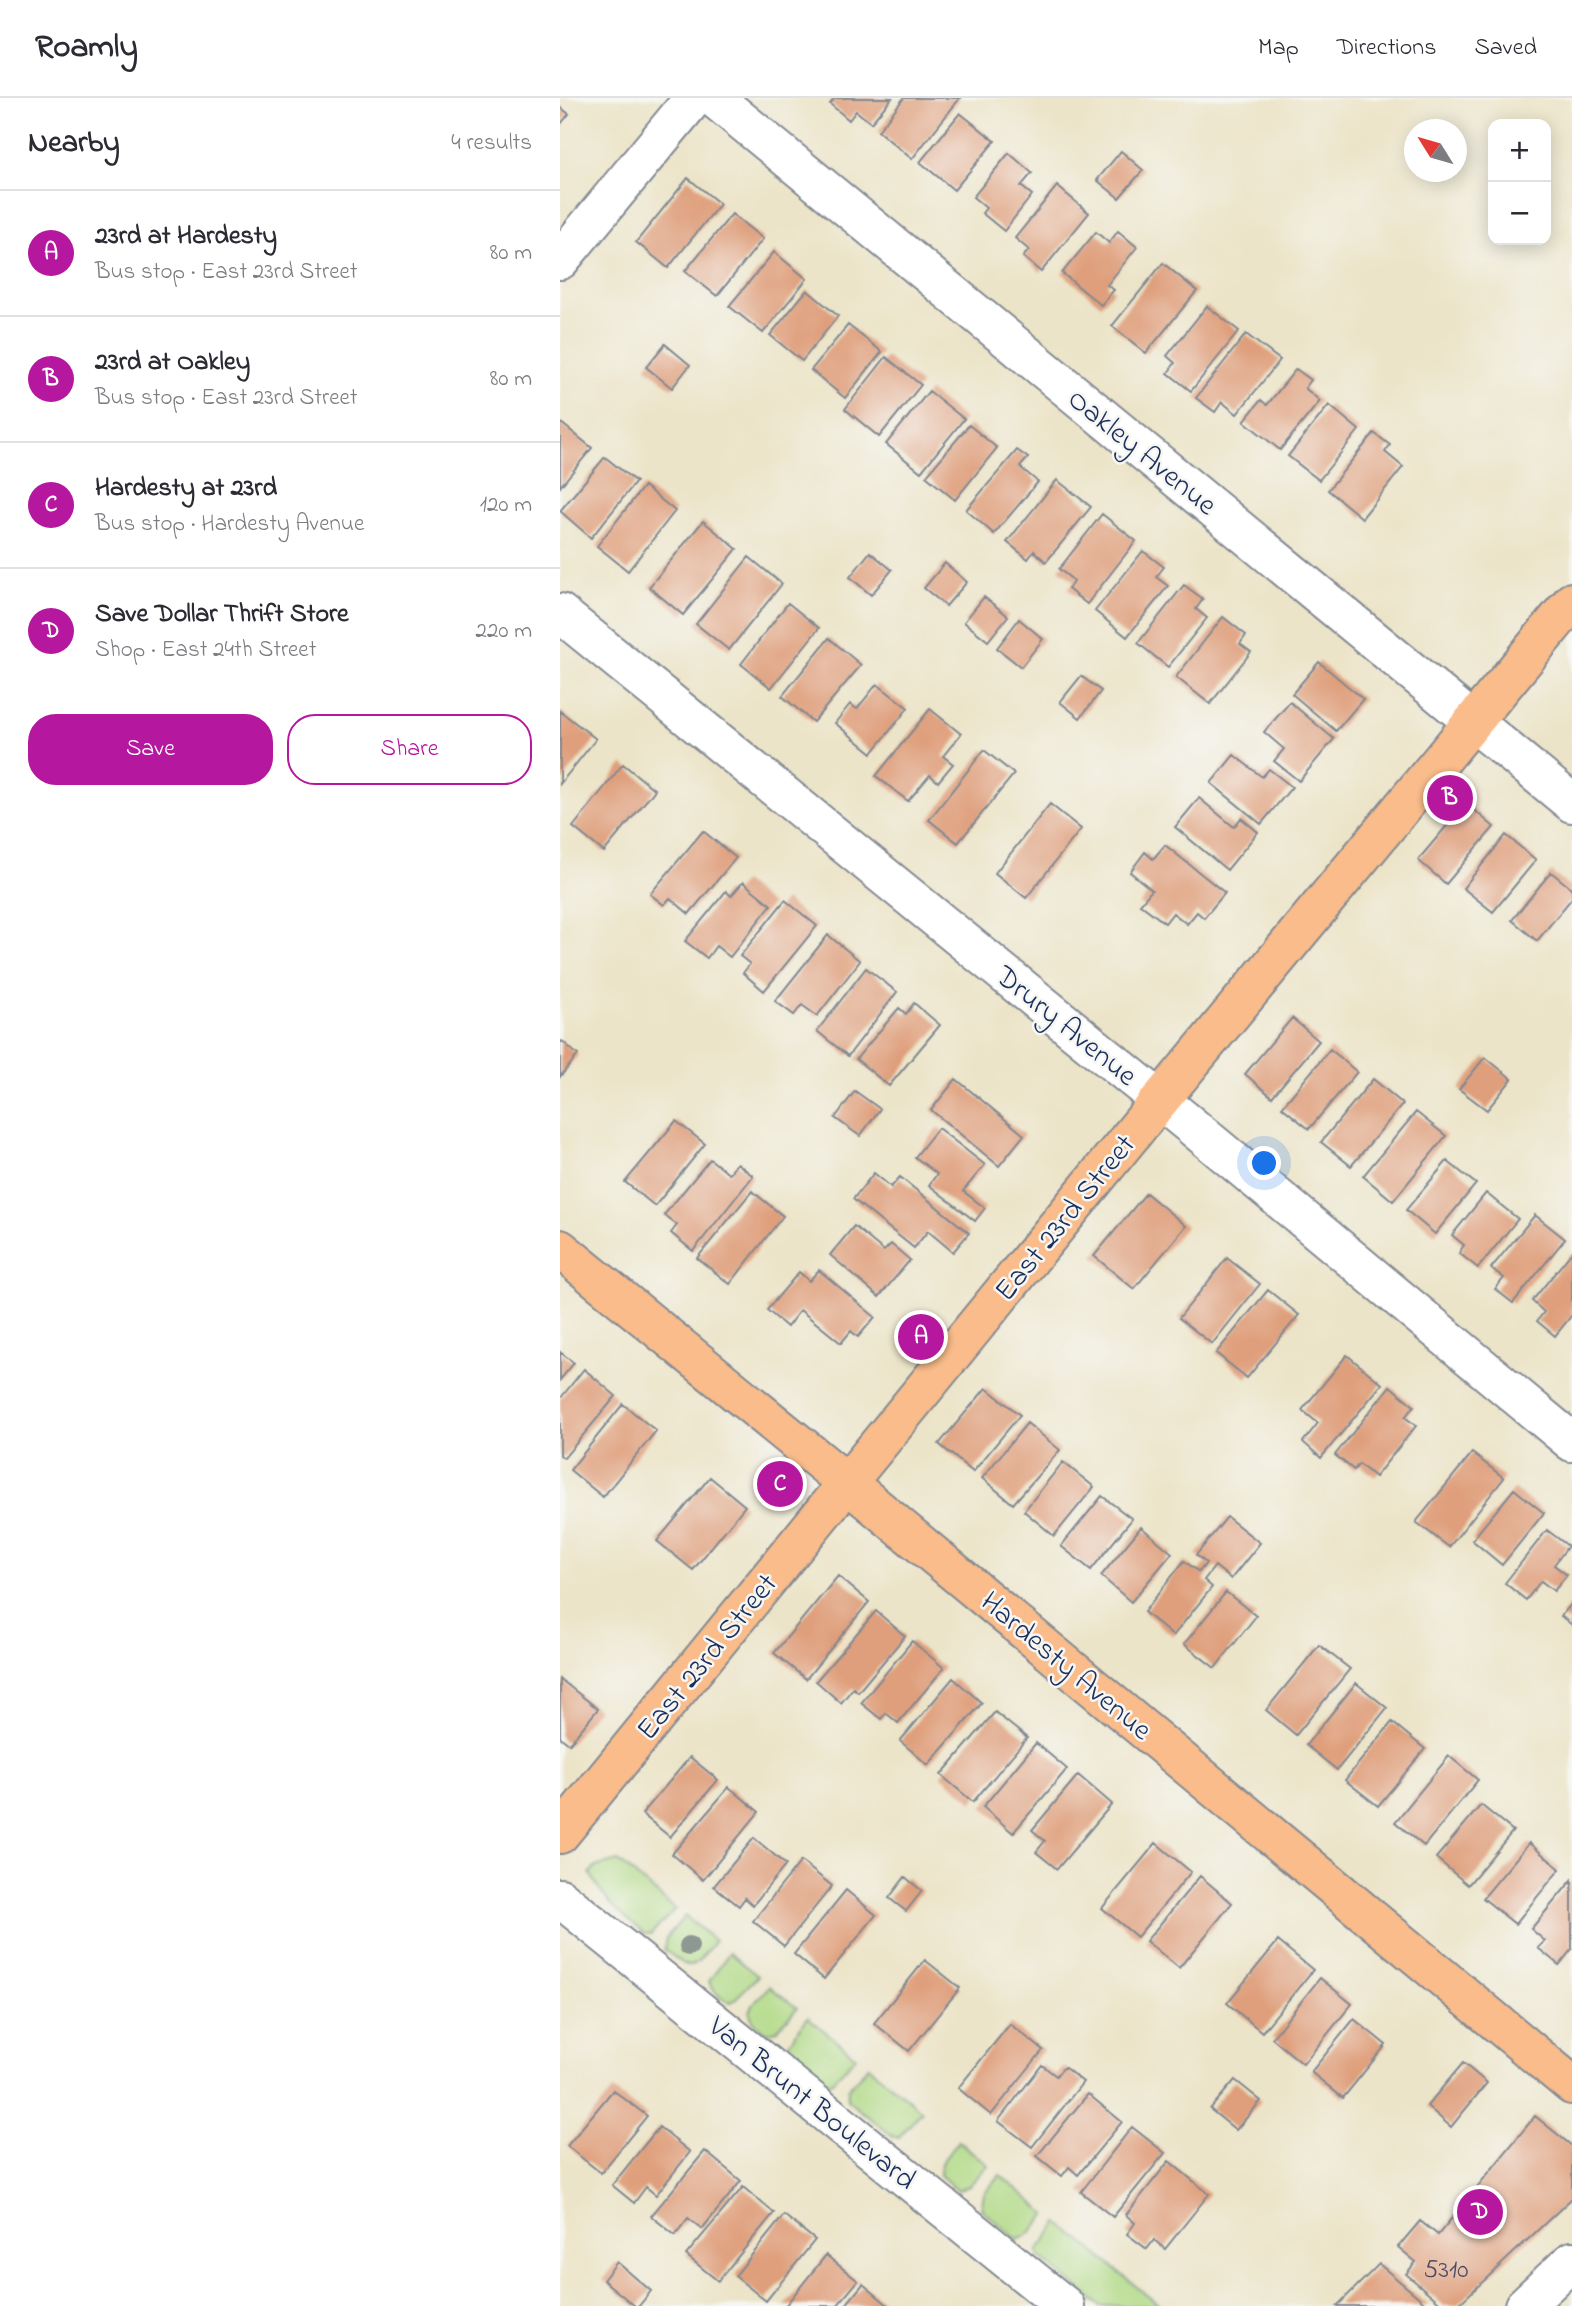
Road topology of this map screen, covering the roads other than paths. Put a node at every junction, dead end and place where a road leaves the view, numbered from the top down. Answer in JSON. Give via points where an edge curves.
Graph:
{"nodes":[{"id":1,"x":694,"y":98,"type":"edge"},
{"id":2,"x":714,"y":98,"type":"edge"},
{"id":3,"x":560,"y":260,"type":"edge"},
{"id":4,"x":1572,"y":601,"type":"edge"},
{"id":5,"x":560,"y":613,"type":"edge"},
{"id":6,"x":1472,"y":722,"type":"junction"},
{"id":7,"x":1572,"y":803,"type":"edge"},
{"id":8,"x":1160,"y":1100,"type":"junction"},
{"id":9,"x":560,"y":1249,"type":"edge"},
{"id":10,"x":1572,"y":1441,"type":"edge"},
{"id":11,"x":847,"y":1483,"type":"junction"},
{"id":12,"x":560,"y":1834,"type":"edge"},
{"id":13,"x":560,"y":1898,"type":"edge"},
{"id":14,"x":1572,"y":2085,"type":"edge"},
{"id":15,"x":1572,"y":2261,"type":"edge"},
{"id":16,"x":1542,"y":2301,"type":"edge"},
{"id":17,"x":1065,"y":2306,"type":"edge"}],
"edges":[{"from":1,"to":3,"type":"street"},
{"from":2,"to":6,"type":"street","name":"Oakley Avenue"},
{"from":4,"to":6,"type":"main road","name":"East 23rd Street"},
{"from":5,"to":8,"type":"street","name":"Drury Avenue"},
{"from":6,"to":7,"type":"street","name":"Oakley Avenue"},
{"from":6,"to":8,"type":"main road","name":"East 23rd Street"},
{"from":8,"to":10,"type":"street","name":"Drury Avenue"},
{"from":8,"to":11,"type":"main road","name":"East 23rd Street"},
{"from":9,"to":11,"type":"main road","name":"Hardesty Avenue"},
{"from":11,"to":12,"type":"main road","name":"East 23rd Street"},
{"from":11,"to":14,"type":"main road","name":"Hardesty Avenue"},
{"from":13,"to":17,"type":"street","name":"Van Brunt Boulevard"},
{"from":15,"to":16,"type":"street"}]}
